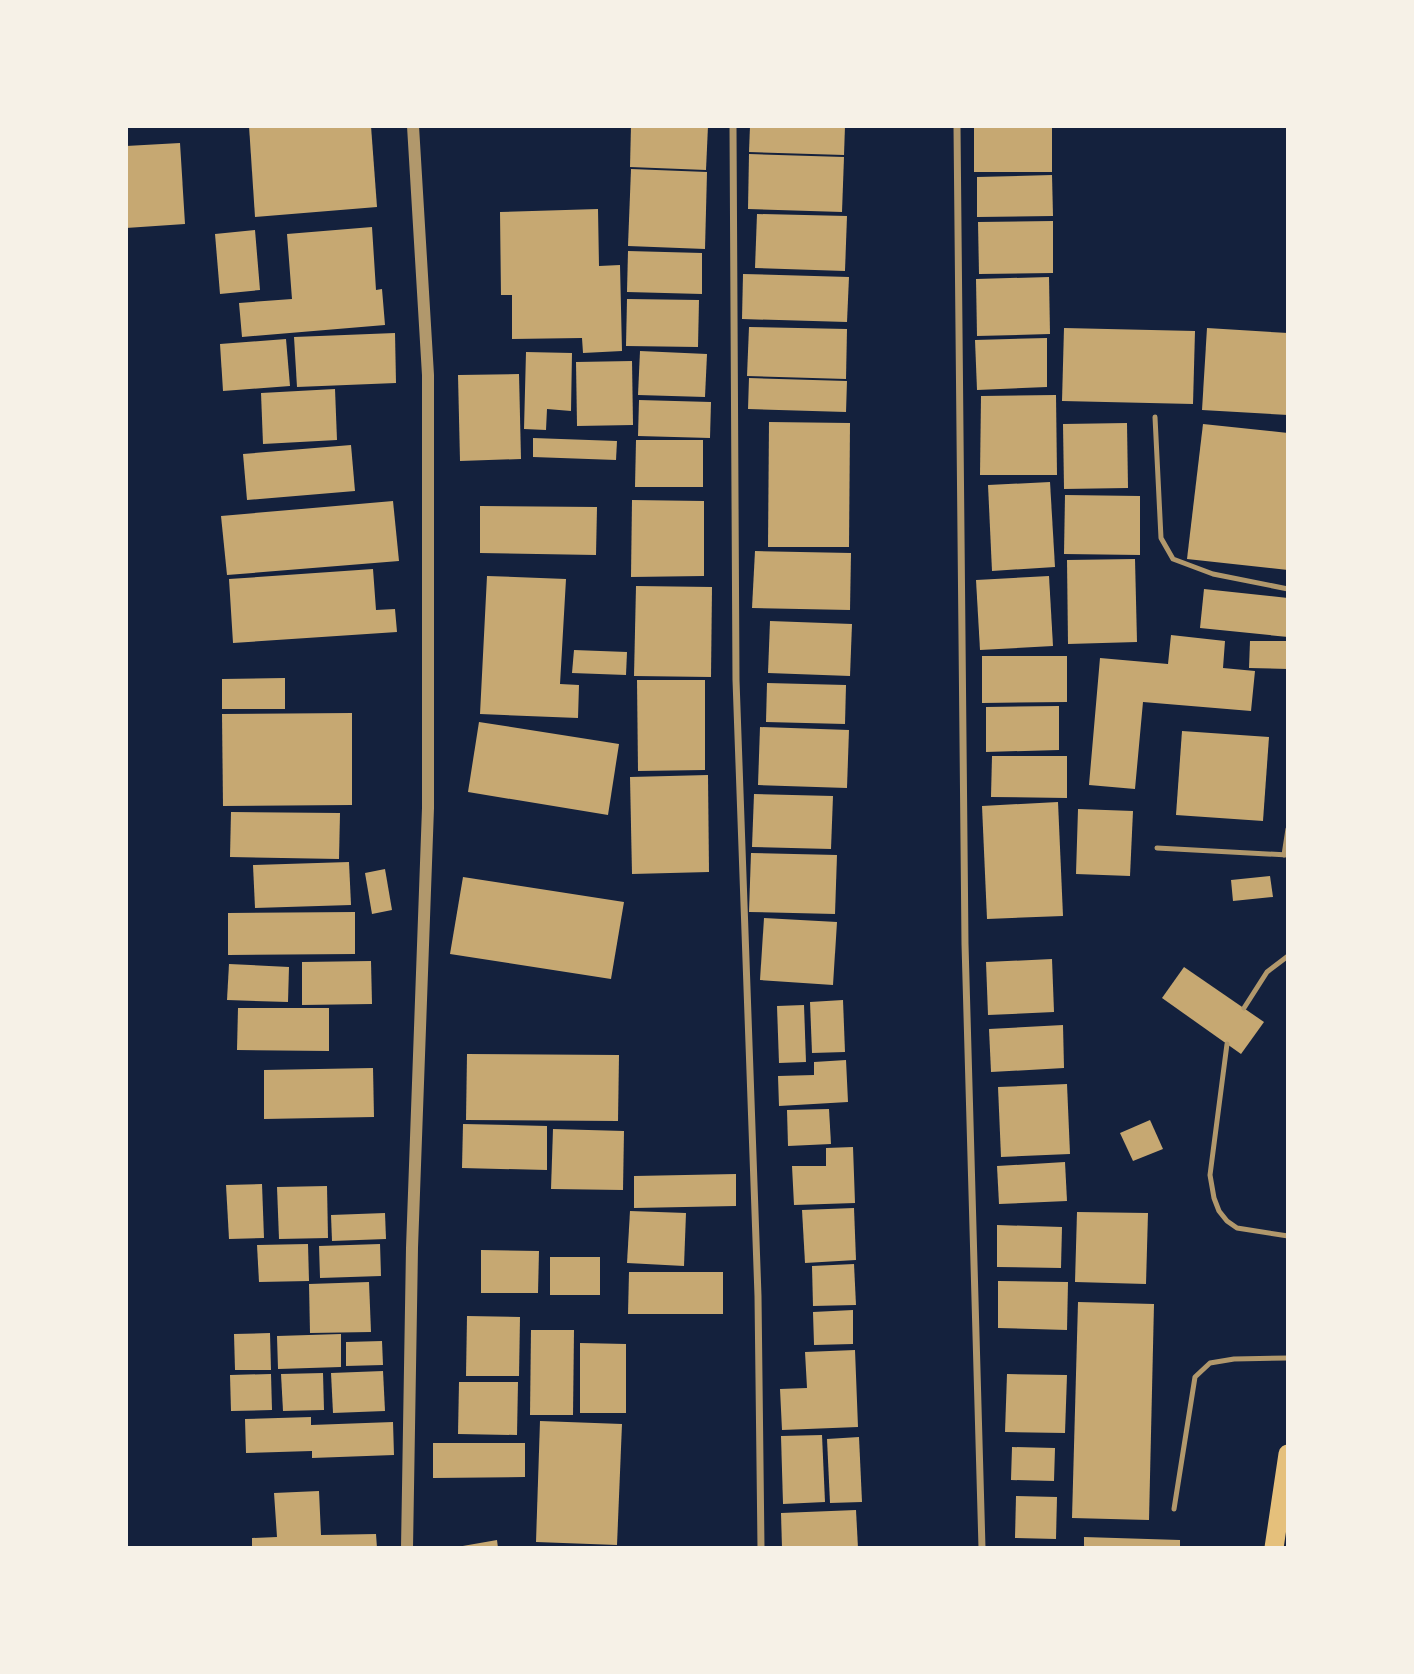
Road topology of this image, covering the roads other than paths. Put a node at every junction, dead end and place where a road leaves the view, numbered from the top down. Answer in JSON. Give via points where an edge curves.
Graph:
{"nodes":[{"id":1,"x":413,"y":126,"type":"edge"},
{"id":2,"x":733,"y":126,"type":"edge"},
{"id":3,"x":957,"y":126,"type":"edge"},
{"id":4,"x":1155,"y":417,"type":"dead end"},
{"id":5,"x":1288,"y":589,"type":"edge"},
{"id":6,"x":1288,"y":829,"type":"edge"},
{"id":7,"x":1157,"y":848,"type":"dead end"},
{"id":8,"x":1286,"y":855,"type":"edge"},
{"id":9,"x":1288,"y":956,"type":"edge"},
{"id":10,"x":1244,"y":1008,"type":"dead end"},
{"id":11,"x":1227,"y":1045,"type":"dead end"},
{"id":12,"x":1288,"y":1236,"type":"edge"},
{"id":13,"x":1288,"y":1358,"type":"edge"},
{"id":14,"x":1288,"y":1454,"type":"edge"},
{"id":15,"x":1174,"y":1508,"type":"dead end"},
{"id":16,"x":407,"y":1548,"type":"edge"},
{"id":17,"x":761,"y":1548,"type":"edge"},
{"id":18,"x":982,"y":1548,"type":"edge"},
{"id":19,"x":1274,"y":1548,"type":"edge"}],
"edges":[{"from":1,"to":16,"type":"street","via":[[428,375],[428,808],[412,1248]]},
{"from":2,"to":17,"type":"street","via":[[736,680],[758,1296]]},
{"from":3,"to":18,"type":"street","via":[[965,944]]},
{"from":4,"to":5,"type":"lane","via":[[1161,538],[1173,559],[1213,574]]},
{"from":6,"to":8,"type":"lane"},
{"from":7,"to":8,"type":"lane"},
{"from":9,"to":10,"type":"lane","via":[[1267,972]]},
{"from":11,"to":12,"type":"lane","via":[[1210,1175],[1214,1198],[1219,1211],[1237,1228]]},
{"from":13,"to":15,"type":"lane","via":[[1210,1363],[1195,1377]]},
{"from":14,"to":19,"type":"highway"}]}
